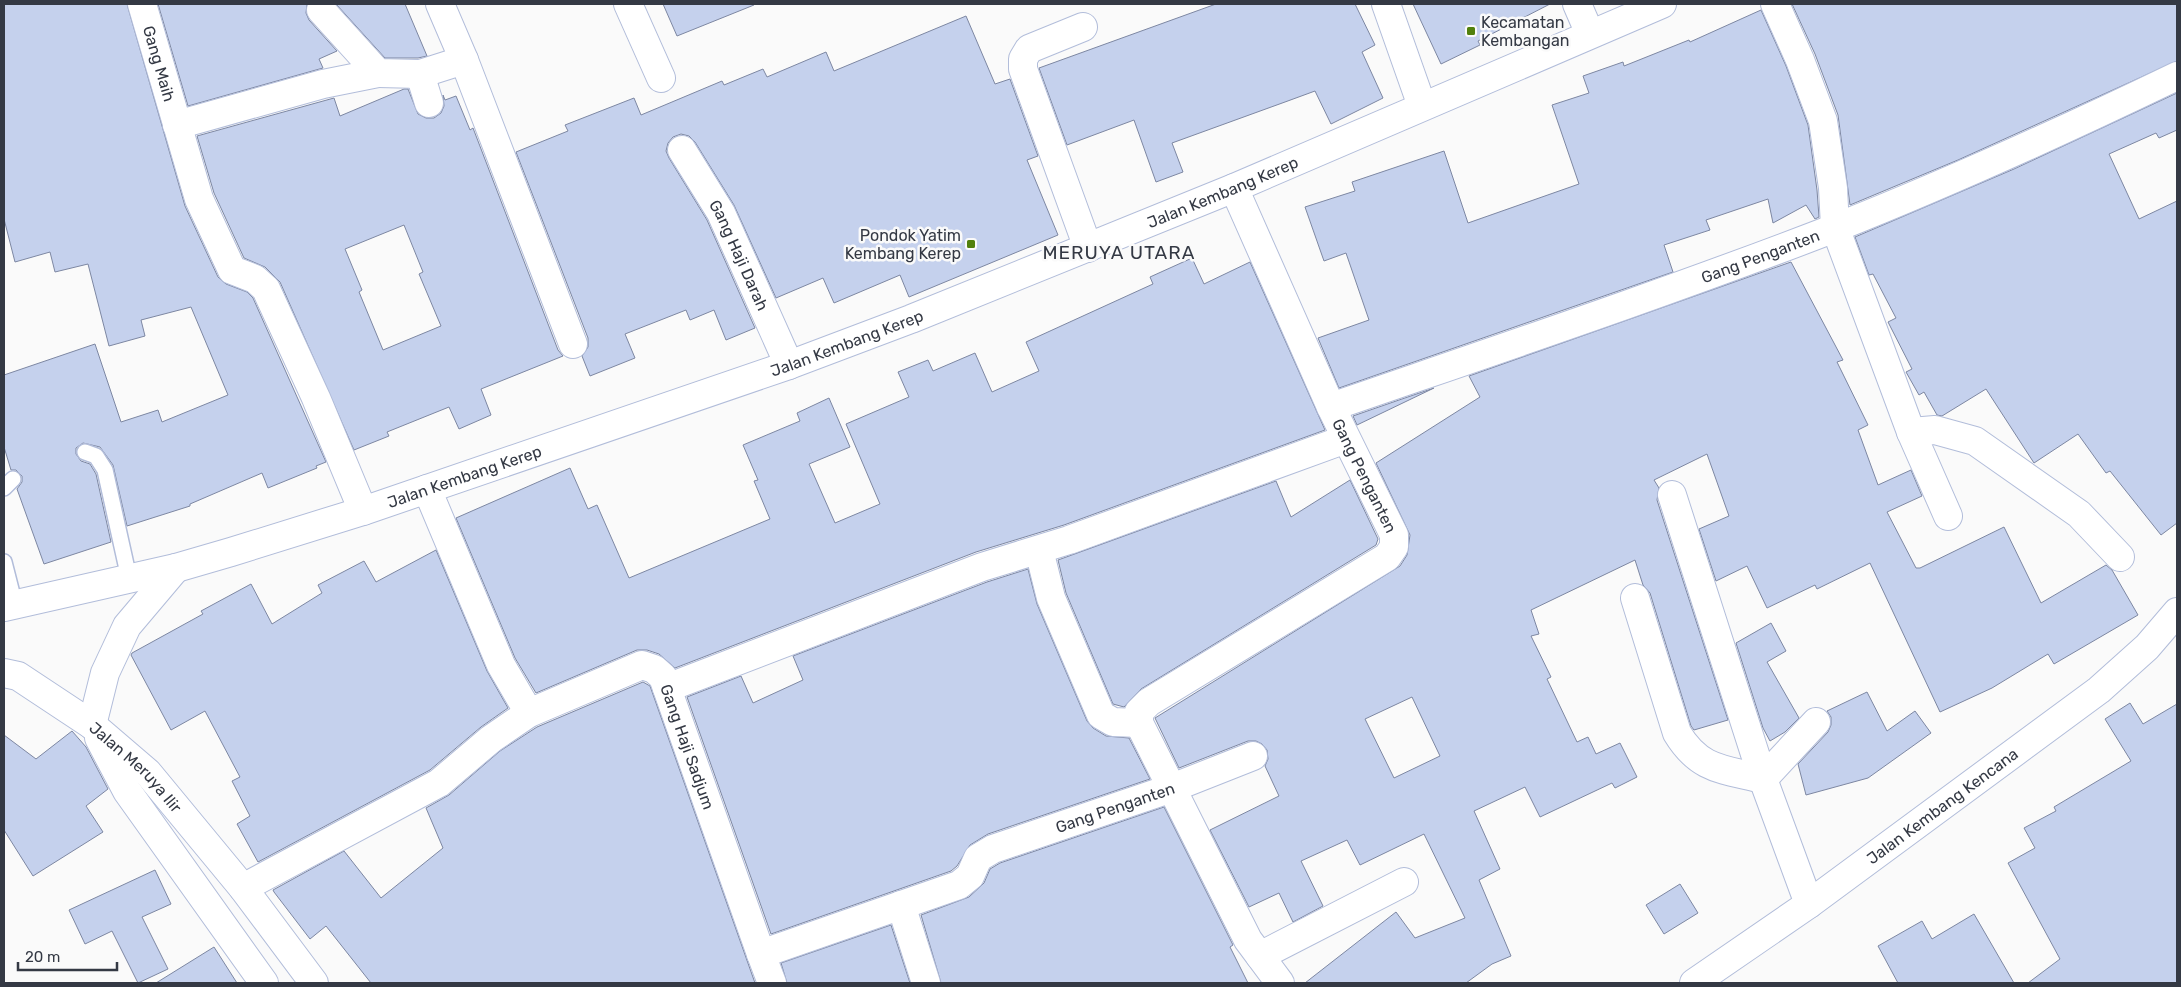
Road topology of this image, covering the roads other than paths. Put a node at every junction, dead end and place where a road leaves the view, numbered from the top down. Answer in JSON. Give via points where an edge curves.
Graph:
{"nodes":[{"id":1,"x":142,"y":4,"type":"edge"},
{"id":2,"x":440,"y":4,"type":"edge"},
{"id":3,"x":628,"y":4,"type":"edge"},
{"id":4,"x":1386,"y":4,"type":"edge"},
{"id":5,"x":1577,"y":4,"type":"edge"},
{"id":6,"x":1662,"y":4,"type":"edge"},
{"id":7,"x":1775,"y":4,"type":"edge"},
{"id":8,"x":322,"y":10,"type":"dead end"},
{"id":9,"x":1083,"y":27,"type":"dead end"},
{"id":10,"x":1590,"y":34,"type":"junction"},
{"id":11,"x":464,"y":60,"type":"junction"},
{"id":12,"x":378,"y":73,"type":"junction"},
{"id":13,"x":420,"y":74,"type":"junction"},
{"id":14,"x":2177,"y":76,"type":"edge"},
{"id":15,"x":661,"y":78,"type":"dead end"},
{"id":16,"x":429,"y":103,"type":"dead end"},
{"id":17,"x":1422,"y":106,"type":"junction"},
{"id":18,"x":177,"y":125,"type":"junction"},
{"id":19,"x":682,"y":150,"type":"dead end"},
{"id":20,"x":1234,"y":188,"type":"junction"},
{"id":21,"x":1835,"y":227,"type":"junction"},
{"id":22,"x":1088,"y":248,"type":"junction"},
{"id":23,"x":573,"y":344,"type":"dead end"},
{"id":24,"x":789,"y":364,"type":"junction"},
{"id":25,"x":1331,"y":407,"type":"junction"},
{"id":26,"x":1911,"y":432,"type":"junction"},
{"id":27,"x":1346,"y":439,"type":"junction"},
{"id":28,"x":85,"y":452,"type":"dead end"},
{"id":29,"x":427,"y":489,"type":"junction"},
{"id":30,"x":1672,"y":496,"type":"dead end"},
{"id":31,"x":363,"y":511,"type":"junction"},
{"id":32,"x":1948,"y":516,"type":"dead end"},
{"id":33,"x":1039,"y":550,"type":"junction"},
{"id":34,"x":2120,"y":557,"type":"dead end"},
{"id":35,"x":4,"y":562,"type":"edge"},
{"id":36,"x":176,"y":568,"type":"junction"},
{"id":37,"x":129,"y":578,"type":"junction"},
{"id":38,"x":1634,"y":598,"type":"dead end"},
{"id":39,"x":9,"y":606,"type":"edge"},
{"id":40,"x":2177,"y":612,"type":"edge"},
{"id":41,"x":4,"y":673,"type":"edge"},
{"id":42,"x":667,"y":688,"type":"junction"},
{"id":43,"x":529,"y":713,"type":"junction"},
{"id":44,"x":1816,"y":722,"type":"dead end"},
{"id":45,"x":1139,"y":723,"type":"junction"},
{"id":46,"x":92,"y":725,"type":"junction"},
{"id":47,"x":1253,"y":756,"type":"dead end"},
{"id":48,"x":1764,"y":778,"type":"junction"},
{"id":49,"x":1172,"y":788,"type":"junction"},
{"id":50,"x":1404,"y":882,"type":"dead end"},
{"id":51,"x":243,"y":888,"type":"junction"},
{"id":52,"x":1809,"y":904,"type":"junction"},
{"id":53,"x":901,"y":905,"type":"junction"},
{"id":54,"x":761,"y":954,"type":"junction"},
{"id":55,"x":1260,"y":956,"type":"junction"},
{"id":56,"x":264,"y":983,"type":"edge"},
{"id":57,"x":314,"y":983,"type":"edge"},
{"id":58,"x":772,"y":983,"type":"edge"},
{"id":59,"x":926,"y":983,"type":"edge"},
{"id":60,"x":1280,"y":983,"type":"edge"},
{"id":61,"x":1694,"y":983,"type":"edge"}],
"edges":[{"from":1,"to":18,"type":"street","name":"Gang Maih"},
{"from":2,"to":11,"type":"street"},
{"from":3,"to":15,"type":"street"},
{"from":4,"to":17,"type":"street"},
{"from":5,"to":10,"type":"street"},
{"from":6,"to":10,"type":"street","name":"Jalan Kembang Kerep"},
{"from":7,"to":21,"type":"street","via":[[1823,121]]},
{"from":8,"to":12,"type":"street"},
{"from":9,"to":22,"type":"street","via":[[1029,49],[1023,59],[1023,69]]},
{"from":10,"to":17,"type":"street","name":"Jalan Kembang Kerep"},
{"from":11,"to":13,"type":"street"},
{"from":11,"to":23,"type":"street"},
{"from":12,"to":13,"type":"street"},
{"from":12,"to":18,"type":"street","via":[[323,84]]},
{"from":13,"to":16,"type":"street"},
{"from":14,"to":21,"type":"street","name":"Gang Penganten","via":[[2042,141]]},
{"from":17,"to":20,"type":"street","name":"Jalan Kembang Kerep"},
{"from":18,"to":31,"type":"street","name":"Gang Maih","via":[[199,199],[226,259],[237,274],[255,279],[266,289]]},
{"from":19,"to":24,"type":"street","name":"Gang Haji Darah","via":[[721,213]]},
{"from":20,"to":22,"type":"street","name":"Jalan Kembang Kerep"},
{"from":20,"to":25,"type":"street","name":"Gang Penganten"},
{"from":21,"to":25,"type":"street","name":"Gang Penganten"},
{"from":21,"to":26,"type":"street"},
{"from":22,"to":24,"type":"street","name":"Jalan Kembang Kerep"},
{"from":24,"to":29,"type":"street","name":"Jalan Kembang Kerep"},
{"from":25,"to":27,"type":"street","name":"Gang Penganten"},
{"from":26,"to":32,"type":"street"},
{"from":26,"to":34,"type":"street","via":[[1935,430],[1975,441],[2079,514]]},
{"from":27,"to":33,"type":"street"},
{"from":27,"to":45,"type":"street","name":"Gang Penganten","via":[[1394,535],[1394,547],[1387,556],[1149,702],[1139,712]]},
{"from":28,"to":37,"type":"lane","via":[[96,456],[105,470]]},
{"from":29,"to":31,"type":"street","name":"Jalan Kembang Kerep"},
{"from":29,"to":43,"type":"street","via":[[501,665]]},
{"from":30,"to":48,"type":"street"},
{"from":31,"to":36,"type":"street","name":"Jalan Kembang Kerep"},
{"from":33,"to":42,"type":"street","via":[[982,567]]},
{"from":33,"to":45,"type":"street","via":[[1051,598],[1101,715],[1112,722]]},
{"from":35,"to":39,"type":"lane"},
{"from":36,"to":37,"type":"street","name":"Jalan Kembang Kerep"},
{"from":36,"to":46,"type":"street","via":[[127,626],[105,673]]},
{"from":37,"to":39,"type":"street","name":"Jalan Kembang Kerep"},
{"from":38,"to":48,"type":"street","via":[[1677,733],[1688,751],[1706,764]]},
{"from":40,"to":52,"type":"street","name":"Jalan Kembang Kencana","via":[[2147,647],[2099,690]]},
{"from":41,"to":46,"type":"street","via":[[18,676]]},
{"from":42,"to":43,"type":"street","name":"Gang Haji Sadjum","via":[[654,669],[642,665]]},
{"from":42,"to":54,"type":"street","name":"Gang Haji Sadjum"},
{"from":43,"to":51,"type":"street","name":"Gang Haji Sadjum","via":[[491,739],[439,783]]},
{"from":44,"to":48,"type":"street"},
{"from":45,"to":49,"type":"street","name":"Gang Penganten"},
{"from":46,"to":51,"type":"street","name":"Jalan Meruya Ilir","via":[[148,773]]},
{"from":46,"to":56,"type":"street","name":"Jalan Meruya Ilir","via":[[127,791]]},
{"from":47,"to":49,"type":"street"},
{"from":48,"to":52,"type":"street"},
{"from":49,"to":53,"type":"street","name":"Gang Penganten","via":[[993,850],[978,858],[970,876],[959,885]]},
{"from":49,"to":55,"type":"street","via":[[1248,940]]},
{"from":50,"to":55,"type":"street"},
{"from":51,"to":57,"type":"street","name":"Jalan Meruya Ilir"},
{"from":52,"to":61,"type":"street","name":"Jalan Kembang Kencana"},
{"from":53,"to":54,"type":"street","name":"Gang Penganten"},
{"from":53,"to":59,"type":"street"},
{"from":54,"to":58,"type":"street"},
{"from":55,"to":60,"type":"street"}]}
